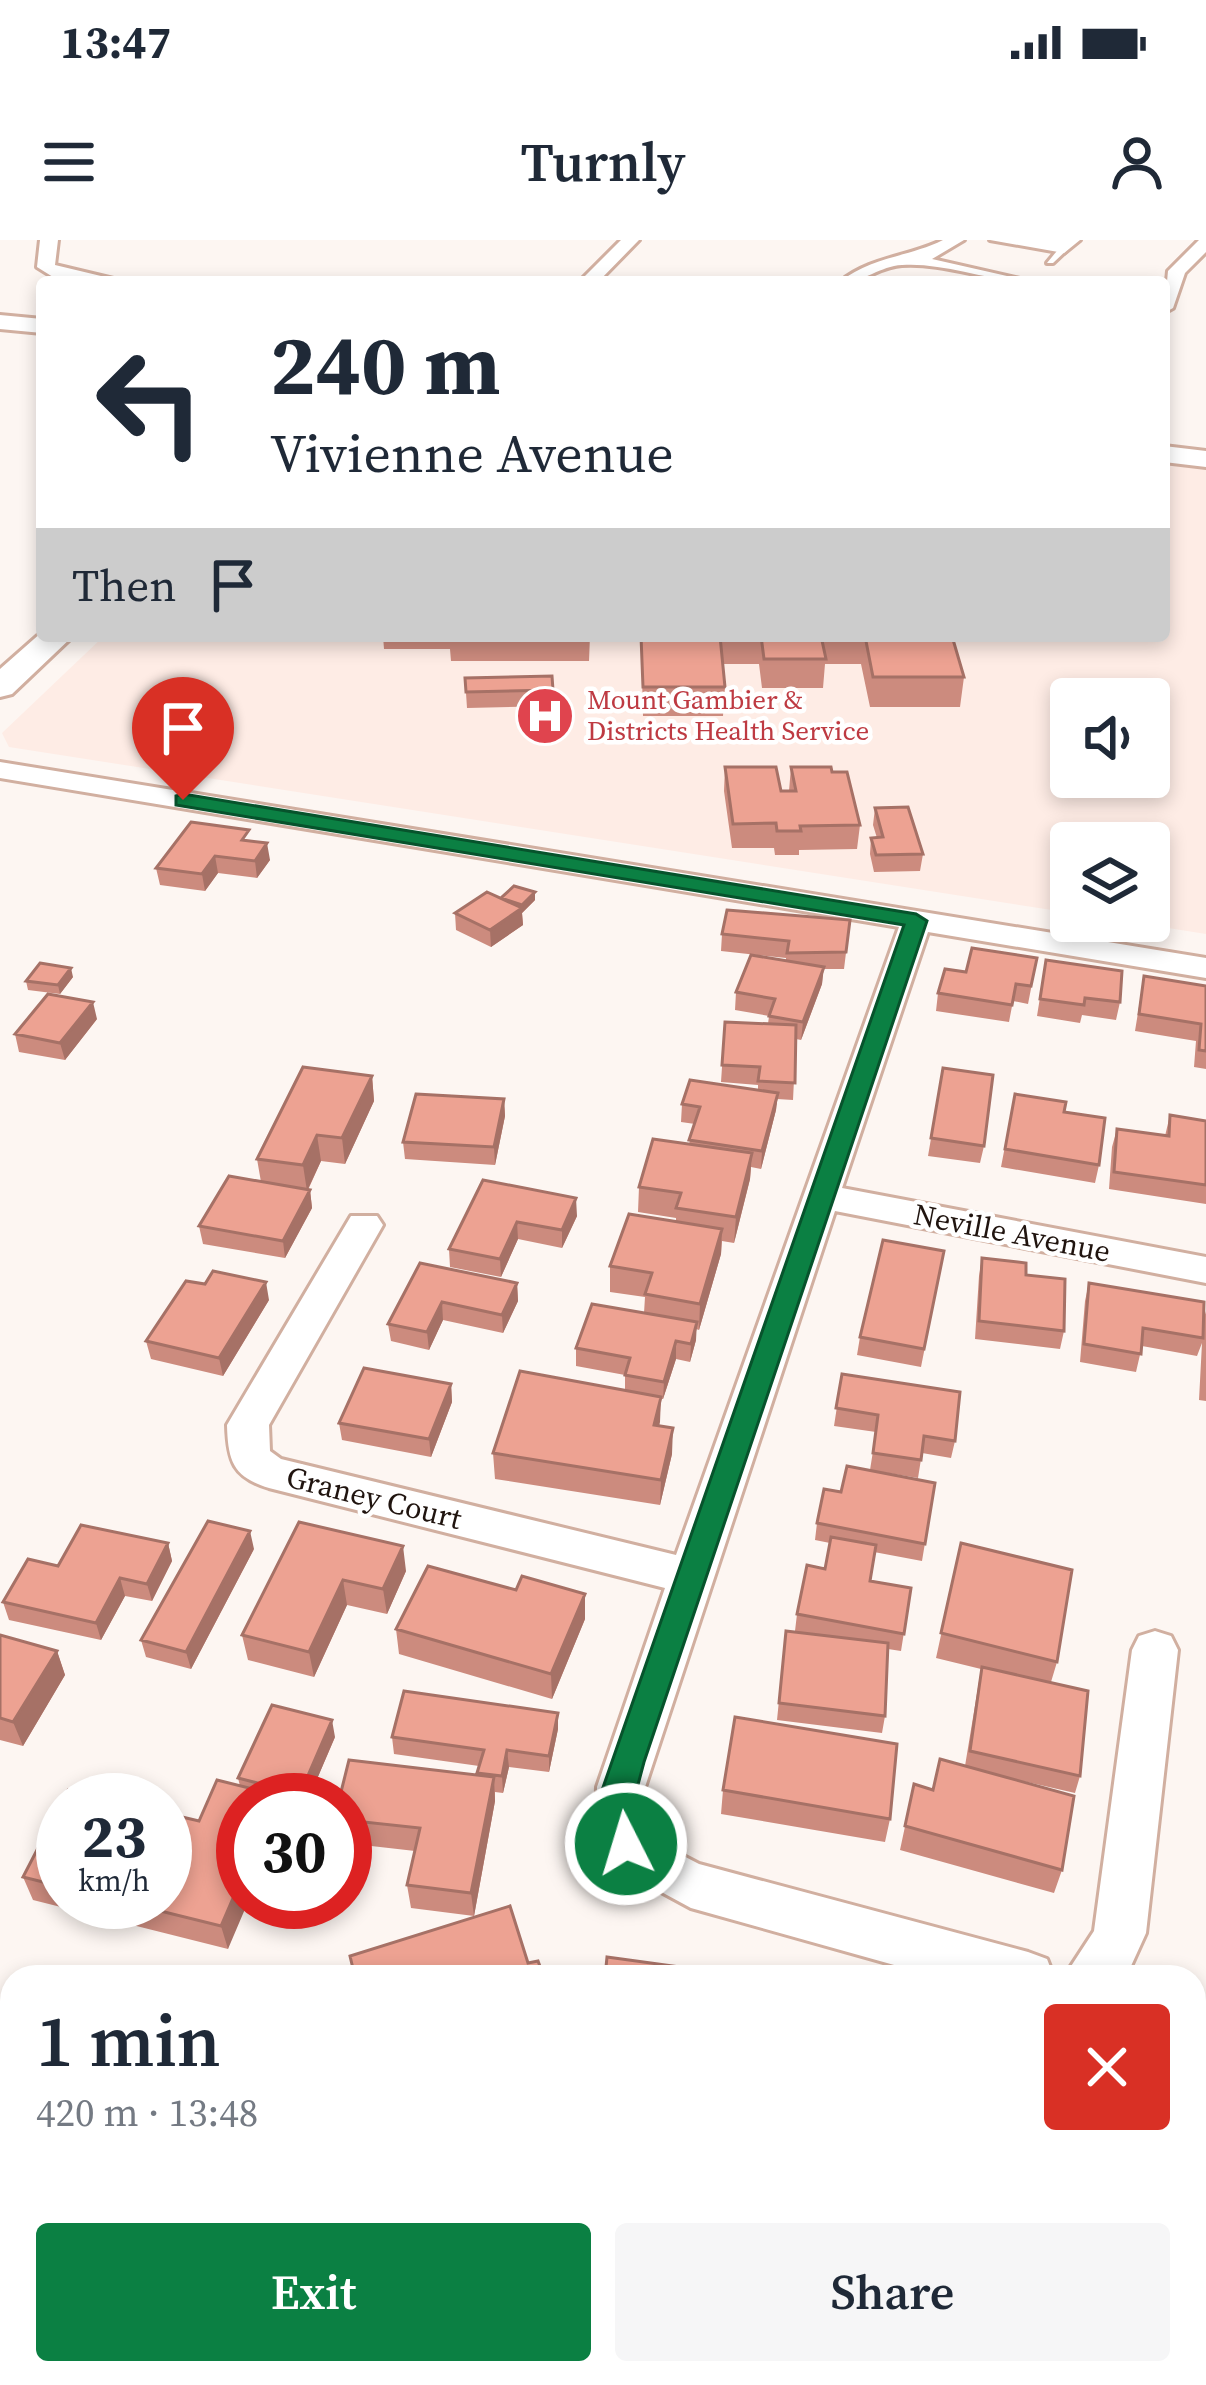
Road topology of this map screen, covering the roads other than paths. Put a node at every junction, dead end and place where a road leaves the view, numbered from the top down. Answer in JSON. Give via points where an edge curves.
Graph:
{"nodes":[{"id":1,"x":48,"y":240,"type":"edge"},
{"id":2,"x":631,"y":240,"type":"edge"},
{"id":3,"x":956,"y":240,"type":"edge"},
{"id":4,"x":998,"y":240,"type":"edge"},
{"id":5,"x":1068,"y":244,"type":"edge"},
{"id":6,"x":1205,"y":246,"type":"edge"},
{"id":7,"x":906,"y":259,"type":"junction"},
{"id":8,"x":1050,"y":261,"type":"dead end"},
{"id":9,"x":60,"y":276,"type":"edge"},
{"id":10,"x":594,"y":276,"type":"edge"},
{"id":11,"x":864,"y":276,"type":"edge"},
{"id":12,"x":993,"y":276,"type":"edge"},
{"id":13,"x":1170,"y":287,"type":"edge"},
{"id":14,"x":0,"y":322,"type":"edge"},
{"id":15,"x":36,"y":325,"type":"edge"},
{"id":16,"x":1170,"y":445,"type":"edge"},
{"id":17,"x":1206,"y":448,"type":"edge"},
{"id":18,"x":1170,"y":455,"type":"edge"},
{"id":19,"x":1206,"y":459,"type":"edge"},
{"id":20,"x":50,"y":642,"type":"edge"},
{"id":21,"x":0,"y":687,"type":"edge"},
{"id":22,"x":0,"y":770,"type":"edge"},
{"id":23,"x":916,"y":921,"type":"junction"},
{"id":24,"x":1206,"y":968,"type":"edge"},
{"id":25,"x":818,"y":1196,"type":"junction"},
{"id":26,"x":364,"y":1225,"type":"dead end"},
{"id":27,"x":1206,"y":1270,"type":"edge"},
{"id":28,"x":690,"y":1576,"type":"junction"},
{"id":29,"x":1155,"y":1650,"type":"dead end"},
{"id":30,"x":984,"y":1965,"type":"edge"},
{"id":31,"x":1105,"y":1965,"type":"edge"}],
"edges":[{"from":1,"to":9,"type":"street","via":[[46,267]]},
{"from":2,"to":10,"type":"street"},
{"from":3,"to":7,"type":"street"},
{"from":4,"to":5,"type":"street"},
{"from":5,"to":8,"type":"lane"},
{"from":6,"to":13,"type":"street"},
{"from":7,"to":11,"type":"street"},
{"from":7,"to":12,"type":"street"},
{"from":14,"to":15,"type":"street"},
{"from":16,"to":17,"type":"street"},
{"from":18,"to":19,"type":"street"},
{"from":20,"to":21,"type":"street"},
{"from":22,"to":23,"type":"street"},
{"from":23,"to":24,"type":"street"},
{"from":23,"to":25,"type":"street"},
{"from":25,"to":27,"type":"street","name":"Neville Avenue"},
{"from":25,"to":28,"type":"street"},
{"from":26,"to":28,"type":"street","name":"Graney Court","via":[[248,1425],[249,1459],[269,1472]]},
{"from":28,"to":30,"type":"street","via":[[617,1796],[626,1844],[691,1885]]},
{"from":29,"to":31,"type":"street","via":[[1120,1933]]}]}
